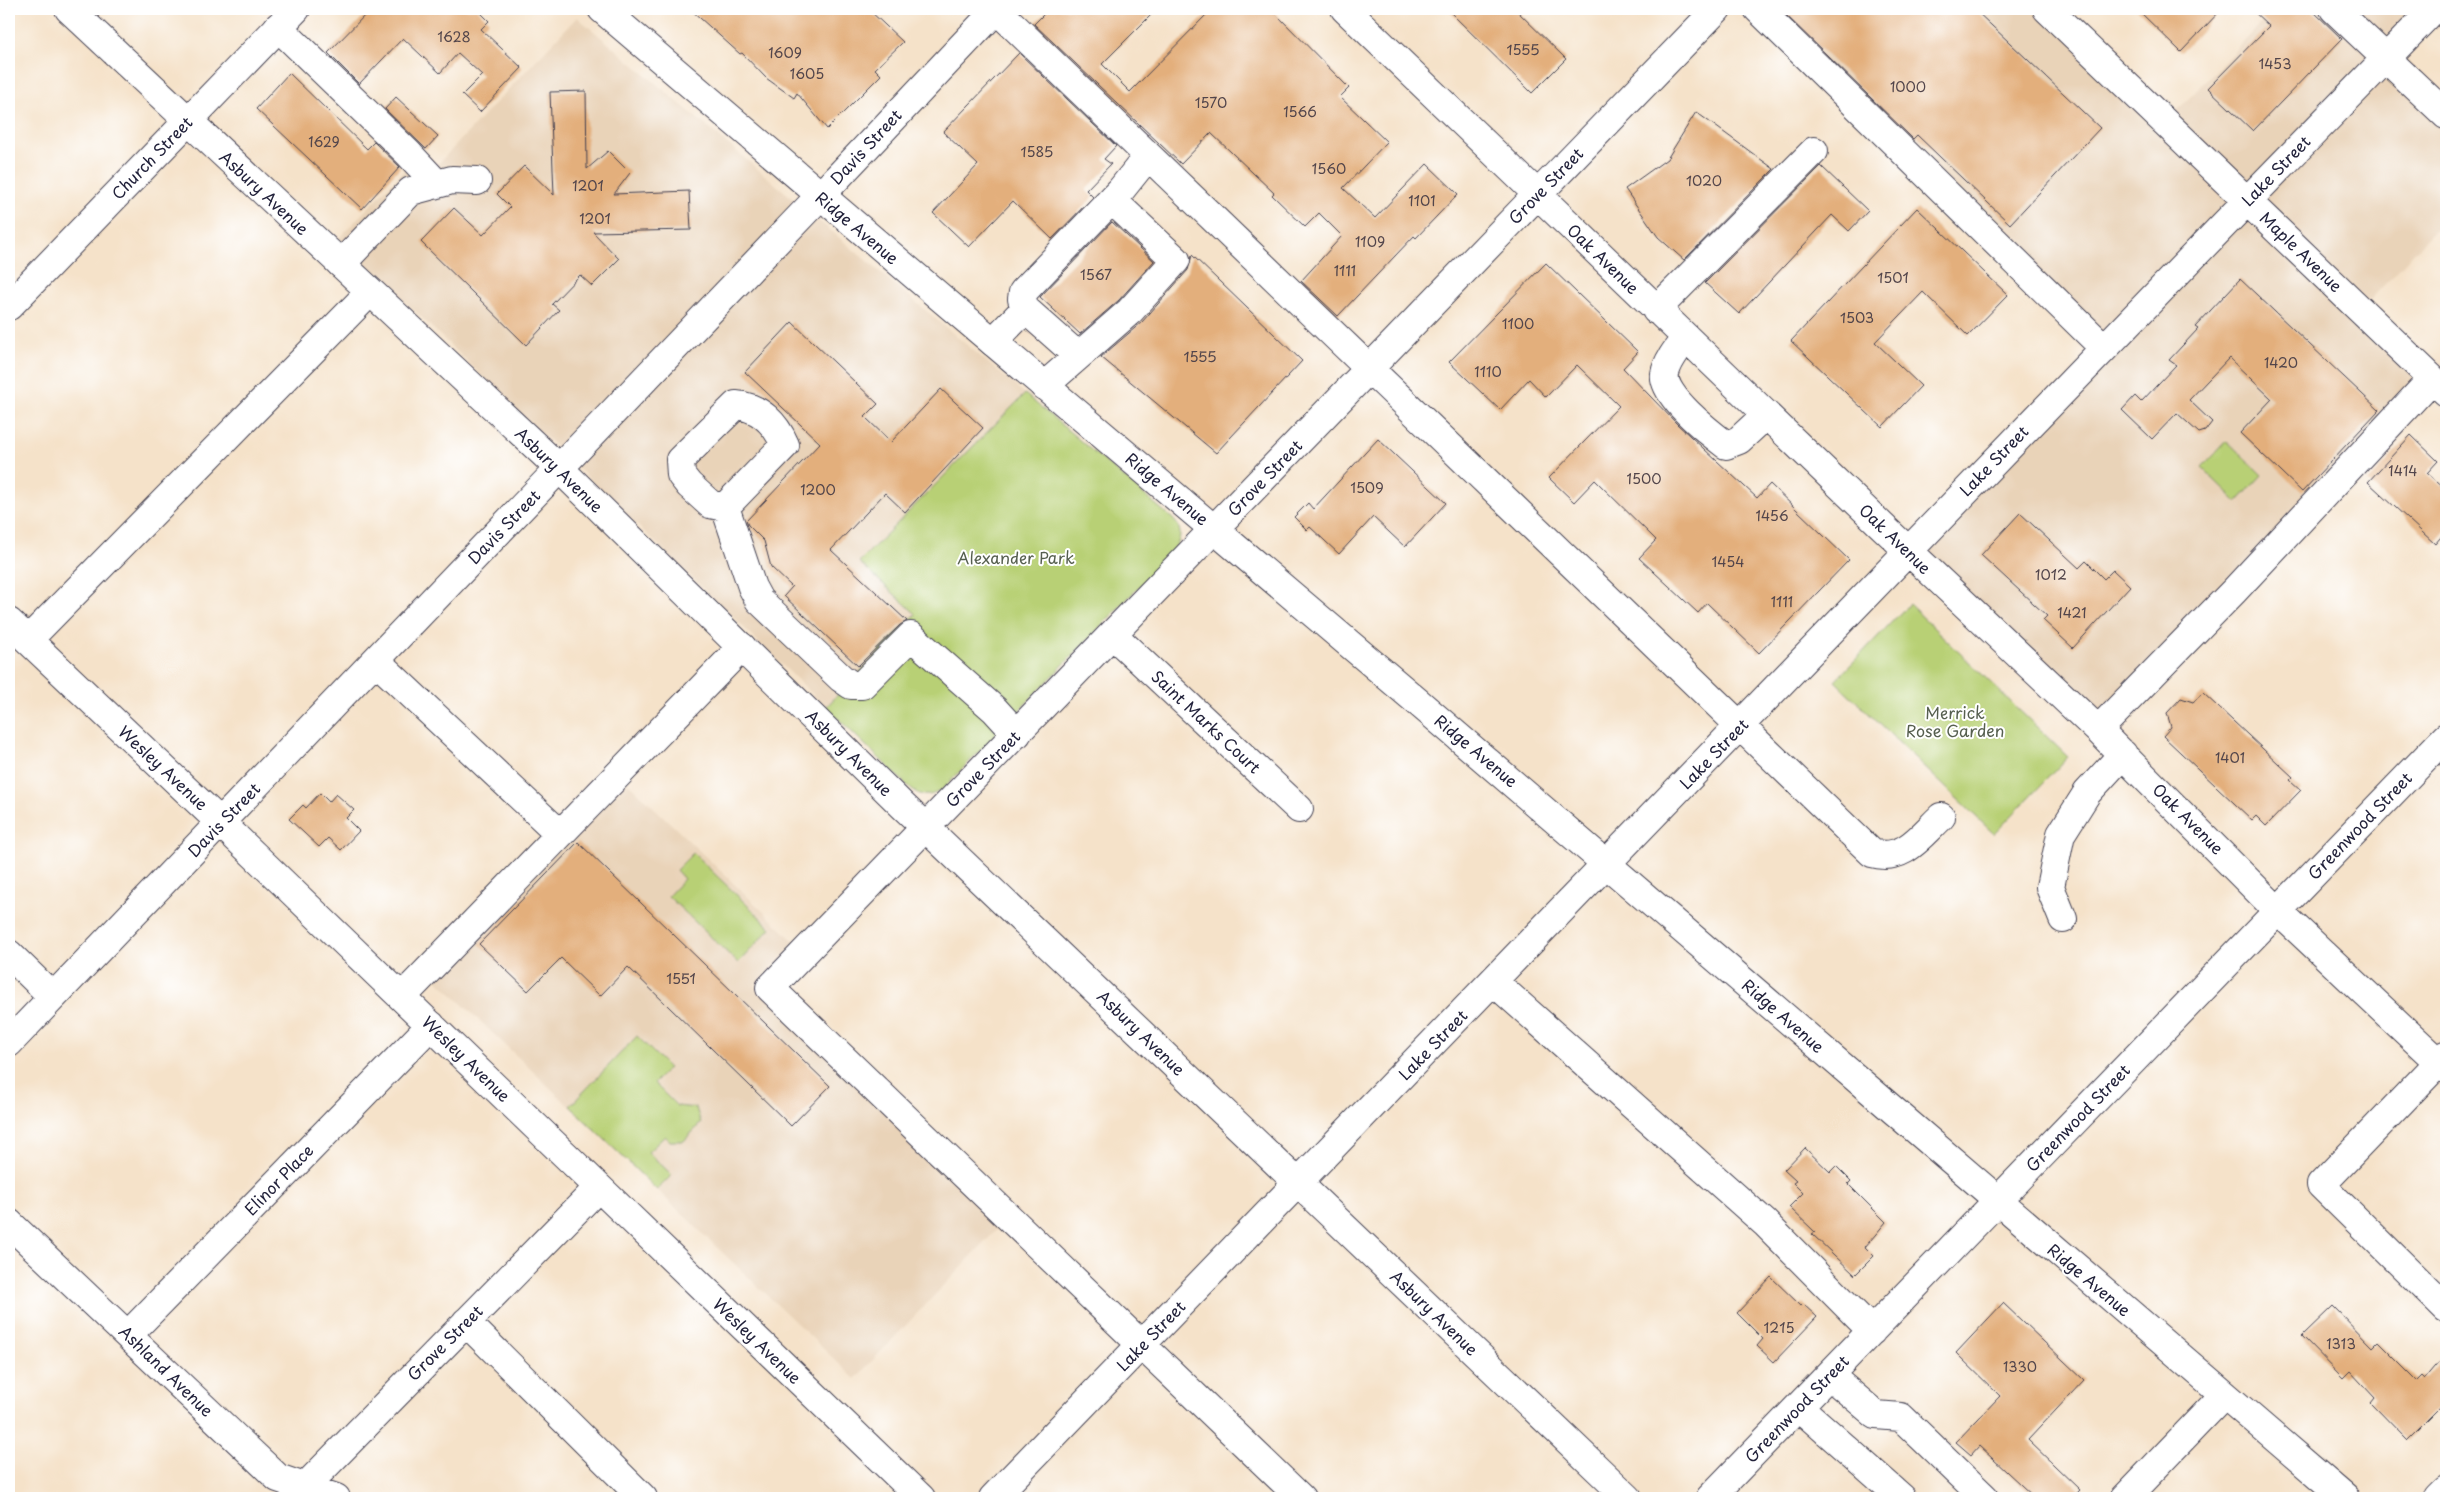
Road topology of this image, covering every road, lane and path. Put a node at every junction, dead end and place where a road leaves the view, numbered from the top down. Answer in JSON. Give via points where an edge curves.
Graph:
{"nodes":[{"id":1,"x":68,"y":9,"type":"edge"},
{"id":2,"x":602,"y":9,"type":"edge"},
{"id":3,"x":996,"y":9,"type":"edge"},
{"id":4,"x":1717,"y":9,"type":"edge"},
{"id":5,"x":1758,"y":9,"type":"edge"},
{"id":6,"x":2047,"y":9,"type":"edge"},
{"id":7,"x":2334,"y":9,"type":"edge"},
{"id":8,"x":2434,"y":9,"type":"edge"},
{"id":9,"x":1348,"y":10,"type":"edge"},
{"id":10,"x":289,"y":14,"type":"edge"},
{"id":11,"x":2386,"y":58,"type":"junction"},
{"id":12,"x":2446,"y":115,"type":"edge"},
{"id":13,"x":188,"y":121,"type":"junction"},
{"id":14,"x":1814,"y":151,"type":"dead end"},
{"id":15,"x":1148,"y":156,"type":"junction"},
{"id":16,"x":477,"y":181,"type":"dead end"},
{"id":17,"x":437,"y":184,"type":"junction"},
{"id":18,"x":1538,"y":195,"type":"junction"},
{"id":19,"x":820,"y":196,"type":"junction"},
{"id":20,"x":1112,"y":200,"type":"junction"},
{"id":21,"x":2247,"y":200,"type":"junction"},
{"id":22,"x":341,"y":264,"type":"junction"},
{"id":23,"x":370,"y":292,"type":"junction"},
{"id":24,"x":9,"y":306,"type":"edge"},
{"id":25,"x":1025,"y":309,"type":"junction"},
{"id":26,"x":1656,"y":310,"type":"junction"},
{"id":27,"x":1686,"y":338,"type":"junction"},
{"id":28,"x":993,"y":342,"type":"junction"},
{"id":29,"x":2104,"y":347,"type":"junction"},
{"id":30,"x":1078,"y":356,"type":"junction"},
{"id":31,"x":1370,"y":369,"type":"junction"},
{"id":32,"x":1044,"y":386,"type":"junction"},
{"id":33,"x":2439,"y":386,"type":"edge"},
{"id":34,"x":1766,"y":415,"type":"junction"},
{"id":35,"x":560,"y":469,"type":"junction"},
{"id":36,"x":726,"y":507,"type":"dead end"},
{"id":37,"x":1216,"y":530,"type":"junction"},
{"id":38,"x":1908,"y":551,"type":"junction"},
{"id":39,"x":18,"y":631,"type":"edge"},
{"id":40,"x":1114,"y":635,"type":"junction"},
{"id":41,"x":742,"y":647,"type":"junction"},
{"id":42,"x":376,"y":661,"type":"junction"},
{"id":43,"x":1740,"y":727,"type":"junction"},
{"id":44,"x":2098,"y":730,"type":"junction"},
{"id":45,"x":1017,"y":734,"type":"junction"},
{"id":46,"x":2446,"y":737,"type":"edge"},
{"id":47,"x":2122,"y":754,"type":"junction"},
{"id":48,"x":1299,"y":809,"type":"dead end"},
{"id":49,"x":1940,"y":817,"type":"dead end"},
{"id":50,"x":221,"y":823,"type":"junction"},
{"id":51,"x":926,"y":828,"type":"junction"},
{"id":52,"x":560,"y":834,"type":"junction"},
{"id":53,"x":1608,"y":864,"type":"junction"},
{"id":54,"x":2278,"y":910,"type":"junction"},
{"id":55,"x":2063,"y":919,"type":"dead end"},
{"id":56,"x":9,"y":954,"type":"edge"},
{"id":57,"x":1494,"y":982,"type":"junction"},
{"id":58,"x":53,"y":997,"type":"junction"},
{"id":59,"x":402,"y":997,"type":"junction"},
{"id":60,"x":431,"y":1025,"type":"junction"},
{"id":61,"x":9,"y":1044,"type":"edge"},
{"id":62,"x":2444,"y":1062,"type":"edge"},
{"id":63,"x":1299,"y":1184,"type":"junction"},
{"id":64,"x":598,"y":1188,"type":"junction"},
{"id":65,"x":1997,"y":1201,"type":"junction"},
{"id":66,"x":9,"y":1223,"type":"edge"},
{"id":67,"x":2446,"y":1308,"type":"edge"},
{"id":68,"x":466,"y":1322,"type":"junction"},
{"id":69,"x":1872,"y":1331,"type":"junction"},
{"id":70,"x":128,"y":1335,"type":"junction"},
{"id":71,"x":1142,"y":1346,"type":"junction"},
{"id":72,"x":1829,"y":1375,"type":"junction"},
{"id":73,"x":2224,"y":1395,"type":"junction"},
{"id":74,"x":1799,"y":1407,"type":"junction"},
{"id":75,"x":2446,"y":1490,"type":"edge"},
{"id":76,"x":299,"y":1492,"type":"edge"},
{"id":77,"x":336,"y":1498,"type":"edge"},
{"id":78,"x":643,"y":1498,"type":"edge"},
{"id":79,"x":921,"y":1498,"type":"edge"},
{"id":80,"x":993,"y":1498,"type":"edge"},
{"id":81,"x":1301,"y":1498,"type":"edge"},
{"id":82,"x":1628,"y":1498,"type":"edge"},
{"id":83,"x":1710,"y":1498,"type":"edge"},
{"id":84,"x":1902,"y":1498,"type":"edge"},
{"id":85,"x":1985,"y":1498,"type":"edge"},
{"id":86,"x":2125,"y":1498,"type":"edge"},
{"id":87,"x":2345,"y":1498,"type":"edge"},
{"id":88,"x":2438,"y":1498,"type":"edge"}],
"edges":[{"from":1,"to":13,"type":"street","name":"Asbury Avenue"},
{"from":2,"to":19,"type":"street","name":"Ridge Avenue"},
{"from":3,"to":15,"type":"street"},
{"from":3,"to":19,"type":"street","name":"Davis Street"},
{"from":4,"to":18,"type":"street","name":"Grove Street"},
{"from":5,"to":29,"type":"street"},
{"from":6,"to":21,"type":"street","name":"Maple Avenue"},
{"from":7,"to":11,"type":"street"},
{"from":8,"to":11,"type":"street","name":"Lake Street"},
{"from":9,"to":18,"type":"street","name":"Oak Avenue"},
{"from":10,"to":13,"type":"street","name":"Church Street"},
{"from":10,"to":17,"type":"street"},
{"from":11,"to":12,"type":"street"},
{"from":11,"to":21,"type":"street","name":"Lake Street"},
{"from":13,"to":22,"type":"street","name":"Asbury Avenue"},
{"from":13,"to":24,"type":"street","name":"Church Street"},
{"from":14,"to":26,"type":"street"},
{"from":15,"to":20,"type":"street"},
{"from":15,"to":31,"type":"street"},
{"from":16,"to":17,"type":"street","via":[[452,180]]},
{"from":17,"to":22,"type":"street","via":[[411,191]]},
{"from":18,"to":26,"type":"street","name":"Oak Avenue"},
{"from":18,"to":31,"type":"street","name":"Grove Street"},
{"from":19,"to":28,"type":"street","name":"Ridge Avenue"},
{"from":19,"to":35,"type":"street","name":"Davis Street"},
{"from":20,"to":25,"type":"street","via":[[1023,292]]},
{"from":20,"to":30,"type":"street","via":[[1176,260],[1130,311]]},
{"from":21,"to":29,"type":"street","name":"Lake Street"},
{"from":21,"to":33,"type":"street","name":"Maple Avenue"},
{"from":22,"to":23,"type":"street","name":"Asbury Avenue"},
{"from":23,"to":35,"type":"street","name":"Asbury Avenue"},
{"from":23,"to":39,"type":"street"},
{"from":25,"to":28,"type":"street"},
{"from":25,"to":30,"type":"street"},
{"from":26,"to":27,"type":"street","name":"Oak Avenue"},
{"from":27,"to":34,"type":"street","name":"Oak Avenue"},
{"from":27,"to":34,"type":"street","via":[[1672,356],[1664,375],[1670,394],[1690,414],[1726,445],[1739,440]]},
{"from":28,"to":32,"type":"street","name":"Ridge Avenue"},
{"from":29,"to":38,"type":"street","name":"Lake Street"},
{"from":30,"to":32,"type":"street"},
{"from":31,"to":37,"type":"street","name":"Grove Street"},
{"from":31,"to":43,"type":"street"},
{"from":32,"to":37,"type":"street","name":"Ridge Avenue"},
{"from":33,"to":44,"type":"street"},
{"from":34,"to":38,"type":"street","name":"Oak Avenue"},
{"from":35,"to":41,"type":"street","name":"Asbury Avenue"},
{"from":35,"to":42,"type":"street","name":"Davis Street"},
{"from":36,"to":45,"type":"street","via":[[759,600],[841,678],[851,685],[862,685],[911,636],[995,710]]},
{"from":37,"to":40,"type":"street","name":"Grove Street"},
{"from":37,"to":53,"type":"street","name":"Ridge Avenue"},
{"from":38,"to":43,"type":"street","name":"Lake Street"},
{"from":38,"to":44,"type":"street","name":"Oak Avenue"},
{"from":39,"to":50,"type":"street","name":"Wesley Avenue"},
{"from":40,"to":45,"type":"street","name":"Grove Street"},
{"from":40,"to":48,"type":"street","name":"Saint Marks Court"},
{"from":41,"to":51,"type":"street","name":"Asbury Avenue"},
{"from":41,"to":52,"type":"street"},
{"from":42,"to":50,"type":"street","name":"Davis Street"},
{"from":42,"to":52,"type":"street"},
{"from":43,"to":49,"type":"street","via":[[1872,853],[1881,856],[1908,849]]},
{"from":43,"to":53,"type":"street","name":"Lake Street"},
{"from":44,"to":47,"type":"street","name":"Oak Avenue"},
{"from":45,"to":51,"type":"street","name":"Grove Street"},
{"from":46,"to":54,"type":"street","name":"Greenwood Street"},
{"from":47,"to":54,"type":"street","name":"Oak Avenue"},
{"from":47,"to":55,"type":"street","via":[[2087,792],[2061,834],[2050,887]]},
{"from":50,"to":58,"type":"street","name":"Davis Street"},
{"from":50,"to":59,"type":"street","name":"Wesley Avenue"},
{"from":51,"to":63,"type":"street","name":"Asbury Avenue"},
{"from":51,"to":71,"type":"street","name":"Grove Street","via":[[770,988]]},
{"from":52,"to":59,"type":"street"},
{"from":53,"to":57,"type":"street","name":"Lake Street"},
{"from":53,"to":65,"type":"street","name":"Ridge Avenue"},
{"from":54,"to":62,"type":"street","name":"Oak Avenue"},
{"from":54,"to":65,"type":"street","name":"Greenwood Street"},
{"from":56,"to":58,"type":"street"},
{"from":57,"to":63,"type":"street","name":"Lake Street"},
{"from":57,"to":69,"type":"street","via":[[1765,1222]]},
{"from":58,"to":61,"type":"street","name":"Davis Street"},
{"from":59,"to":60,"type":"street","name":"Wesley Avenue"},
{"from":60,"to":64,"type":"street","name":"Wesley Avenue"},
{"from":60,"to":70,"type":"street","name":"Elinor Place"},
{"from":62,"to":67,"type":"street","via":[[2321,1186]]},
{"from":63,"to":71,"type":"street","name":"Lake Street"},
{"from":63,"to":82,"type":"street","name":"Asbury Avenue"},
{"from":64,"to":68,"type":"street","name":"Grove Street"},
{"from":64,"to":79,"type":"street","name":"Wesley Avenue"},
{"from":65,"to":69,"type":"street","name":"Greenwood Street"},
{"from":65,"to":73,"type":"street","name":"Ridge Avenue"},
{"from":66,"to":70,"type":"street","name":"Ashland Avenue"},
{"from":68,"to":76,"type":"street","name":"Grove Street"},
{"from":68,"to":78,"type":"street"},
{"from":69,"to":72,"type":"street","name":"Greenwood Street"},
{"from":70,"to":76,"type":"street","name":"Ashland Avenue","via":[[278,1478]]},
{"from":71,"to":80,"type":"street","name":"Lake Street"},
{"from":71,"to":81,"type":"street"},
{"from":72,"to":74,"type":"street","name":"Greenwood Street"},
{"from":72,"to":85,"type":"street","via":[[1876,1415],[1901,1417]]},
{"from":73,"to":86,"type":"street"},
{"from":73,"to":87,"type":"street","name":"Ridge Avenue"},
{"from":74,"to":83,"type":"street","name":"Greenwood Street"},
{"from":74,"to":84,"type":"street"},
{"from":75,"to":88,"type":"street"},
{"from":76,"to":77,"type":"street","name":"Ashland Avenue"}]}
